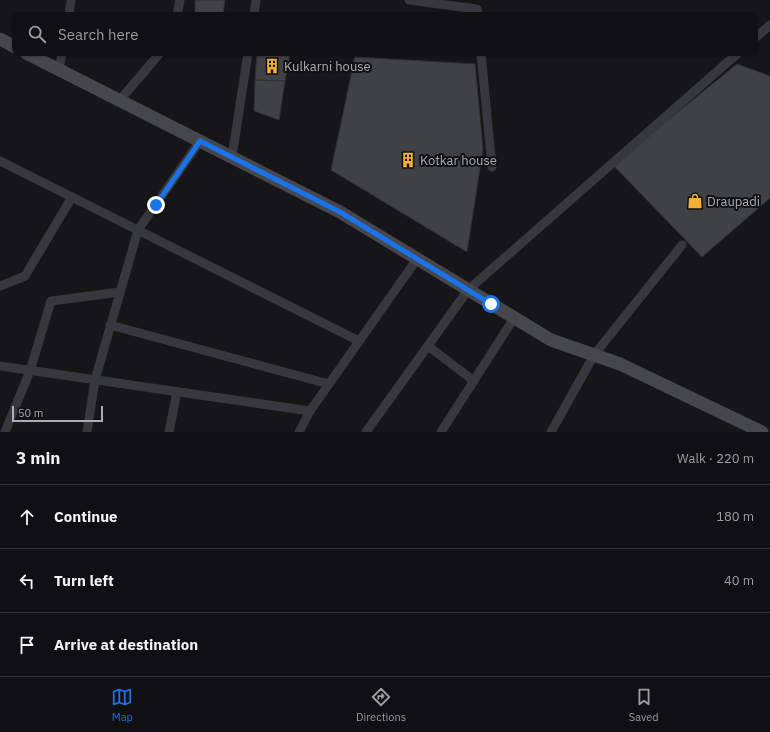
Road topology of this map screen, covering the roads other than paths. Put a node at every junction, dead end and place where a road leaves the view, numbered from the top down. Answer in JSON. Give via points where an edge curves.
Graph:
{"nodes":[{"id":1,"x":71,"y":0,"type":"edge"},
{"id":2,"x":180,"y":0,"type":"edge"},
{"id":3,"x":256,"y":0,"type":"edge"},
{"id":4,"x":409,"y":0,"type":"edge"},
{"id":5,"x":69,"y":12,"type":"edge"},
{"id":6,"x":178,"y":12,"type":"edge"},
{"id":7,"x":254,"y":12,"type":"edge"},
{"id":8,"x":478,"y":12,"type":"edge"},
{"id":9,"x":770,"y":25,"type":"edge"},
{"id":10,"x":758,"y":35,"type":"edge"},
{"id":11,"x":0,"y":39,"type":"edge"},
{"id":12,"x":12,"y":45,"type":"edge"},
{"id":13,"x":32,"y":56,"type":"edge"},
{"id":14,"x":61,"y":56,"type":"edge"},
{"id":15,"x":157,"y":56,"type":"edge"},
{"id":16,"x":248,"y":56,"type":"edge"},
{"id":17,"x":481,"y":56,"type":"edge"},
{"id":18,"x":735,"y":56,"type":"edge"},
{"id":19,"x":59,"y":70,"type":"junction"},
{"id":20,"x":120,"y":100,"type":"junction"},
{"id":21,"x":200,"y":141,"type":"junction"},
{"id":22,"x":232,"y":157,"type":"junction"},
{"id":23,"x":0,"y":161,"type":"edge"},
{"id":24,"x":492,"y":167,"type":"dead end"},
{"id":25,"x":72,"y":197,"type":"junction"},
{"id":26,"x":138,"y":230,"type":"junction"},
{"id":27,"x":682,"y":245,"type":"dead end"},
{"id":28,"x":417,"y":259,"type":"junction"},
{"id":29,"x":0,"y":286,"type":"edge"},
{"id":30,"x":468,"y":290,"type":"junction"},
{"id":31,"x":120,"y":292,"type":"junction"},
{"id":32,"x":514,"y":318,"type":"junction"},
{"id":33,"x":110,"y":325,"type":"junction"},
{"id":34,"x":360,"y":341,"type":"junction"},
{"id":35,"x":428,"y":346,"type":"junction"},
{"id":36,"x":594,"y":355,"type":"junction"},
{"id":37,"x":0,"y":366,"type":"edge"},
{"id":38,"x":30,"y":371,"type":"junction"},
{"id":39,"x":95,"y":380,"type":"junction"},
{"id":40,"x":474,"y":381,"type":"junction"},
{"id":41,"x":329,"y":384,"type":"junction"},
{"id":42,"x":177,"y":392,"type":"junction"},
{"id":43,"x":310,"y":411,"type":"junction"},
{"id":44,"x":6,"y":432,"type":"edge"},
{"id":45,"x":86,"y":432,"type":"edge"},
{"id":46,"x":169,"y":432,"type":"edge"},
{"id":47,"x":299,"y":432,"type":"edge"},
{"id":48,"x":366,"y":432,"type":"edge"},
{"id":49,"x":441,"y":432,"type":"edge"},
{"id":50,"x":551,"y":432,"type":"edge"},
{"id":51,"x":762,"y":432,"type":"edge"}],
"edges":[{"from":1,"to":5,"type":"street"},
{"from":2,"to":6,"type":"street"},
{"from":3,"to":7,"type":"street"},
{"from":4,"to":8,"type":"street","via":[[477,9]]},
{"from":9,"to":10,"type":"street"},
{"from":11,"to":12,"type":"main road"},
{"from":13,"to":19,"type":"main road"},
{"from":14,"to":19,"type":"street"},
{"from":15,"to":20,"type":"street"},
{"from":16,"to":22,"type":"street"},
{"from":17,"to":24,"type":"street"},
{"from":18,"to":30,"type":"street"},
{"from":19,"to":20,"type":"main road"},
{"from":20,"to":21,"type":"main road"},
{"from":21,"to":22,"type":"main road"},
{"from":21,"to":26,"type":"street"},
{"from":22,"to":28,"type":"main road","via":[[340,212]]},
{"from":23,"to":25,"type":"street"},
{"from":25,"to":26,"type":"street"},
{"from":25,"to":29,"type":"street","via":[[25,276]]},
{"from":26,"to":31,"type":"street"},
{"from":26,"to":34,"type":"street"},
{"from":27,"to":36,"type":"street"},
{"from":28,"to":30,"type":"main road"},
{"from":28,"to":34,"type":"street"},
{"from":30,"to":32,"type":"main road"},
{"from":30,"to":35,"type":"street"},
{"from":31,"to":33,"type":"street"},
{"from":31,"to":38,"type":"street","via":[[52,301]]},
{"from":32,"to":36,"type":"main road","via":[[550,340]]},
{"from":32,"to":40,"type":"street"},
{"from":33,"to":39,"type":"street"},
{"from":33,"to":41,"type":"street"},
{"from":34,"to":41,"type":"street"},
{"from":35,"to":40,"type":"street"},
{"from":35,"to":48,"type":"street"},
{"from":36,"to":50,"type":"street"},
{"from":36,"to":51,"type":"main road","via":[[620,364]]},
{"from":37,"to":38,"type":"street"},
{"from":38,"to":39,"type":"street"},
{"from":38,"to":44,"type":"street"},
{"from":39,"to":42,"type":"street"},
{"from":39,"to":45,"type":"street"},
{"from":40,"to":49,"type":"street"},
{"from":41,"to":43,"type":"street"},
{"from":42,"to":43,"type":"street"},
{"from":42,"to":46,"type":"street"},
{"from":43,"to":47,"type":"street"}]}
